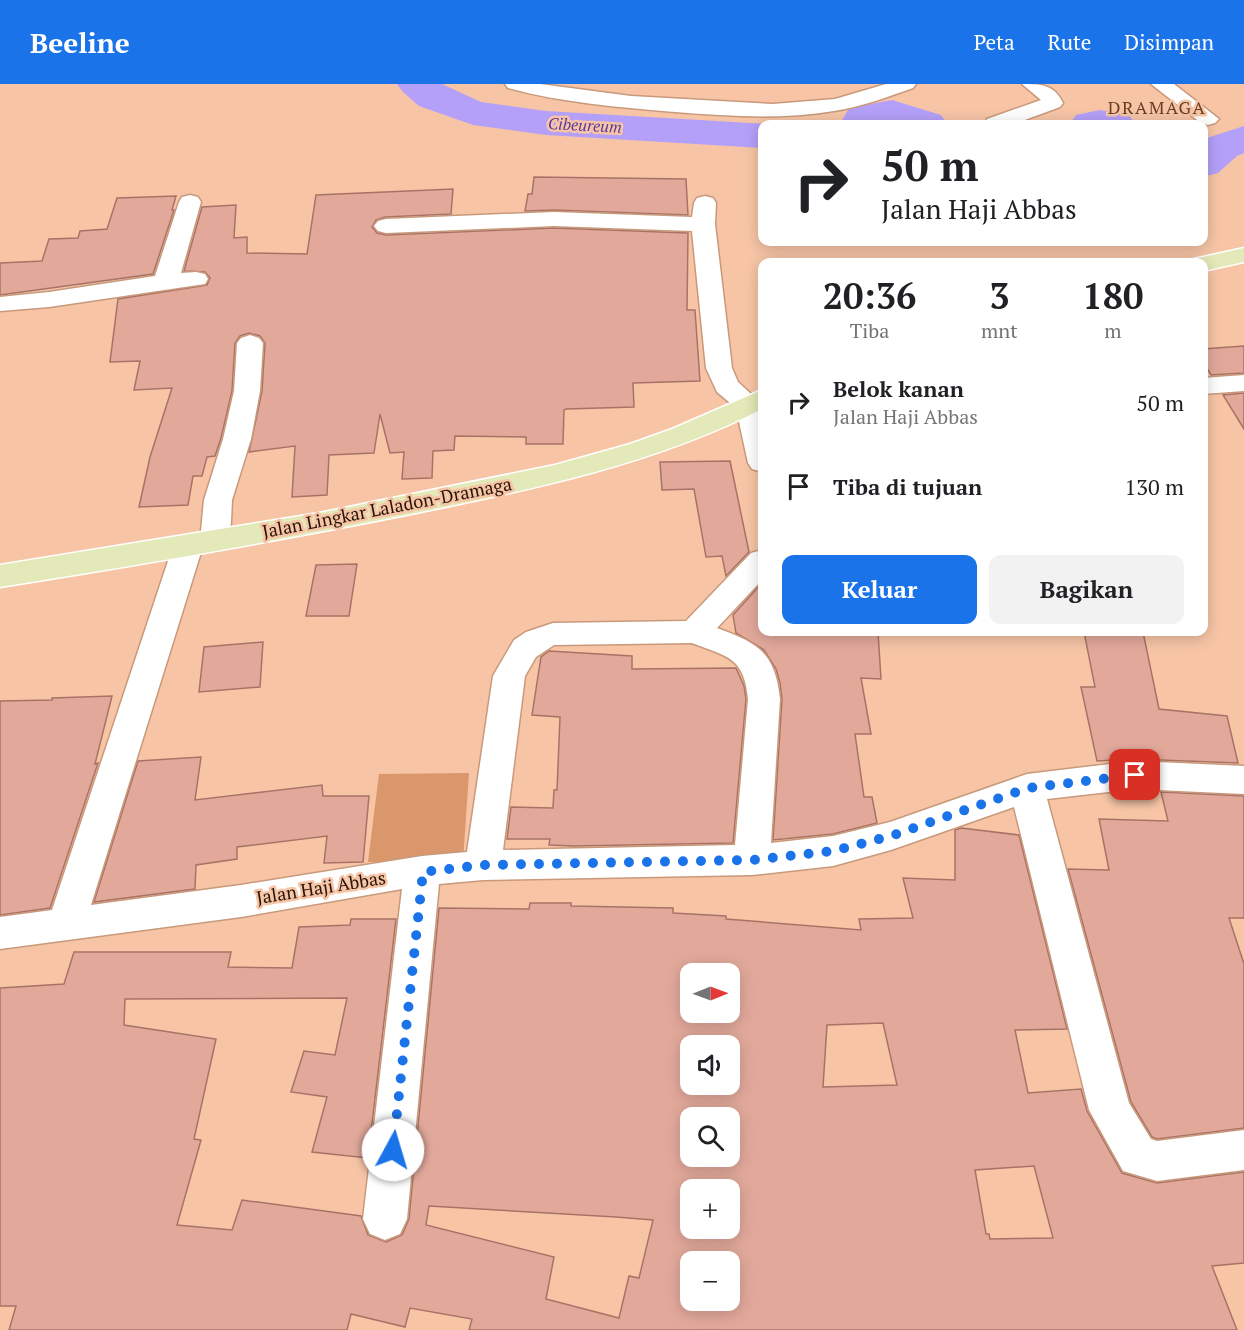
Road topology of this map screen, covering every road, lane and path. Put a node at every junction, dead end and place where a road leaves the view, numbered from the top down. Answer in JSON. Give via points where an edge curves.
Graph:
{"nodes":[{"id":1,"x":515,"y":84,"type":"edge"},
{"id":2,"x":906,"y":84,"type":"edge"},
{"id":3,"x":1032,"y":84,"type":"edge"},
{"id":4,"x":1161,"y":84,"type":"edge"},
{"id":5,"x":848,"y":93,"type":"edge"},
{"id":6,"x":1208,"y":119,"type":"dead end"},
{"id":7,"x":1006,"y":120,"type":"edge"},
{"id":8,"x":190,"y":202,"type":"dead end"},
{"id":9,"x":387,"y":226,"type":"dead end"},
{"id":10,"x":1244,"y":255,"type":"edge"},
{"id":11,"x":1208,"y":263,"type":"edge"},
{"id":12,"x":196,"y":279,"type":"dead end"},
{"id":13,"x":166,"y":282,"type":"junction"},
{"id":14,"x":0,"y":304,"type":"edge"},
{"id":15,"x":250,"y":343,"type":"dead end"},
{"id":16,"x":1244,"y":383,"type":"edge"},
{"id":17,"x":1208,"y":386,"type":"edge"},
{"id":18,"x":755,"y":401,"type":"edge"},
{"id":19,"x":758,"y":428,"type":"edge"},
{"id":20,"x":202,"y":544,"type":"junction"},
{"id":21,"x":758,"y":565,"type":"edge"},
{"id":22,"x":0,"y":576,"type":"edge"},
{"id":23,"x":694,"y":632,"type":"junction"},
{"id":24,"x":1244,"y":780,"type":"edge"},
{"id":25,"x":1028,"y":788,"type":"junction"},
{"id":26,"x":752,"y":860,"type":"junction"},
{"id":27,"x":483,"y":865,"type":"junction"},
{"id":28,"x":423,"y":872,"type":"junction"},
{"id":29,"x":66,"y":924,"type":"junction"},
{"id":30,"x":0,"y":933,"type":"edge"},
{"id":31,"x":1243,"y":1150,"type":"edge"},
{"id":32,"x":385,"y":1220,"type":"dead end"}],
"edges":[{"from":1,"to":5,"type":"street","via":[[590,99],[726,109],[806,109]]},
{"from":2,"to":5,"type":"street"},
{"from":3,"to":7,"type":"street","via":[[1053,103]]},
{"from":4,"to":6,"type":"street"},
{"from":8,"to":13,"type":"street"},
{"from":9,"to":18,"type":"street","via":[[704,213],[722,378],[726,386]]},
{"from":10,"to":11,"type":"main road"},
{"from":12,"to":13,"type":"street"},
{"from":13,"to":14,"type":"street","via":[[75,298]]},
{"from":15,"to":20,"type":"street","via":[[247,391],[237,439]]},
{"from":16,"to":17,"type":"street"},
{"from":18,"to":19,"type":"street"},
{"from":18,"to":20,"type":"main road","name":"Jalan Lingkar Laladon-Dramaga","via":[[670,439],[560,474]]},
{"from":20,"to":22,"type":"main road","name":"Jalan Lingkar Laladon-Dramaga"},
{"from":20,"to":29,"type":"street"},
{"from":21,"to":23,"type":"street"},
{"from":23,"to":26,"type":"street","via":[[735,646],[752,659],[762,678],[764,699]]},
{"from":23,"to":27,"type":"street","via":[[553,634],[539,637],[516,658],[509,676]]},
{"from":24,"to":25,"type":"street","name":"Jalan Haji Abbas","via":[[1135,775]]},
{"from":25,"to":26,"type":"street","name":"Jalan Haji Abbas","via":[[866,844]]},
{"from":25,"to":31,"type":"street","via":[[1110,1110],[1138,1157],[1157,1161]]},
{"from":26,"to":27,"type":"street","name":"Jalan Haji Abbas"},
{"from":27,"to":28,"type":"street","name":"Jalan Haji Abbas"},
{"from":28,"to":29,"type":"street","name":"Jalan Haji Abbas"},
{"from":28,"to":32,"type":"street"},
{"from":29,"to":30,"type":"street","name":"Jalan Haji Abbas"}]}
